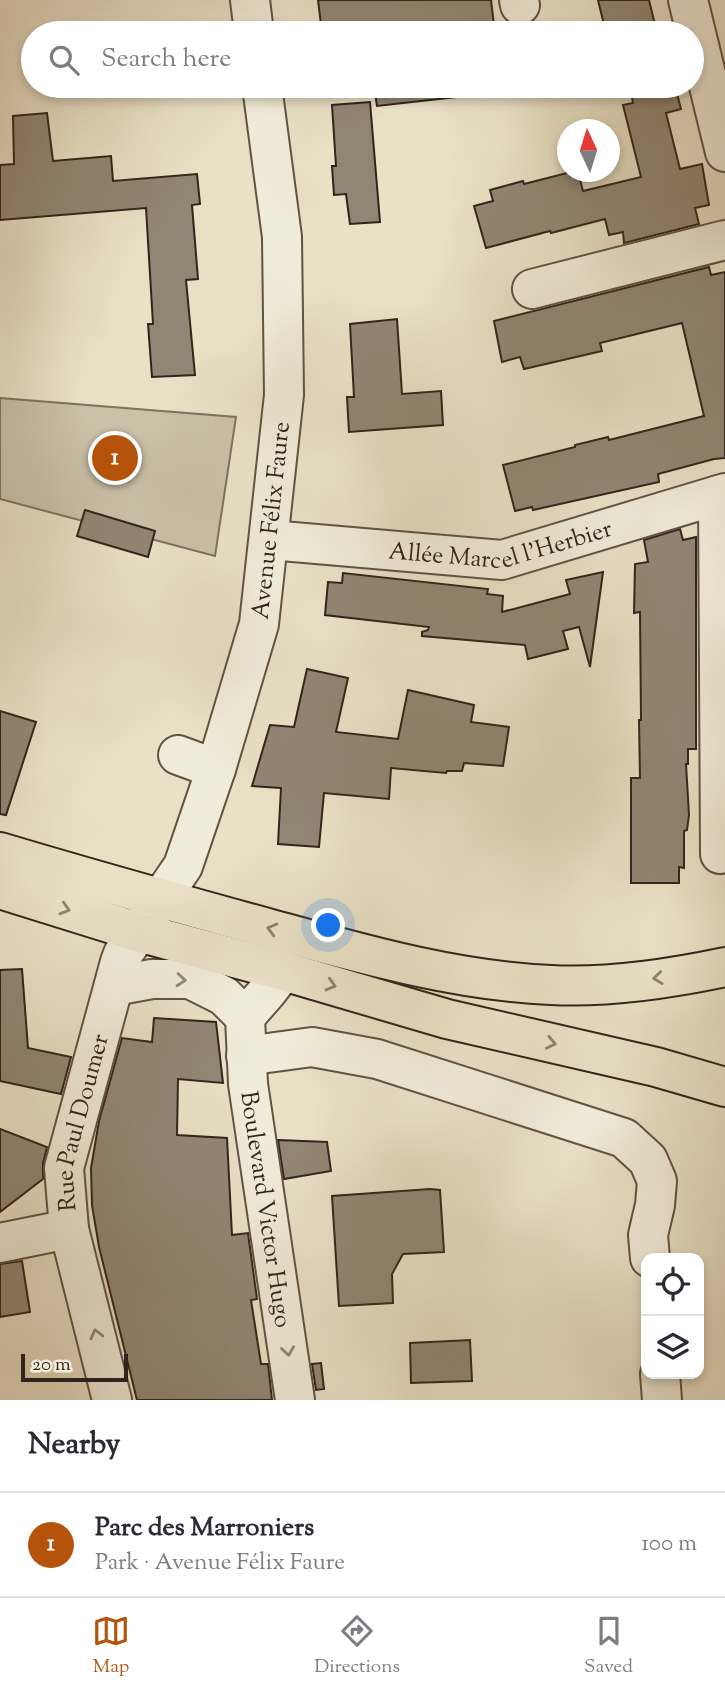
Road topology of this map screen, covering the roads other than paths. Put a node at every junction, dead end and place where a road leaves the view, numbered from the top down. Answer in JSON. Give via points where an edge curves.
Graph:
{"nodes":[{"id":1,"x":250,"y":0,"type":"edge"},
{"id":2,"x":688,"y":0,"type":"edge"},
{"id":3,"x":253,"y":21,"type":"edge"},
{"id":4,"x":693,"y":21,"type":"edge"},
{"id":5,"x":704,"y":66,"type":"edge"},
{"id":6,"x":264,"y":98,"type":"edge"},
{"id":7,"x":725,"y":152,"type":"edge"},
{"id":8,"x":725,"y":240,"type":"edge"},
{"id":9,"x":532,"y":289,"type":"dead end"},
{"id":10,"x":722,"y":494,"type":"edge"},
{"id":11,"x":270,"y":540,"type":"junction"},
{"id":12,"x":178,"y":755,"type":"dead end"},
{"id":13,"x":216,"y":769,"type":"junction"},
{"id":14,"x":0,"y":852,"type":"edge"},
{"id":15,"x":720,"y":854,"type":"dead end"},
{"id":16,"x":0,"y":889,"type":"edge"},
{"id":17,"x":160,"y":898,"type":"junction"},
{"id":18,"x":138,"y":932,"type":"junction"},
{"id":19,"x":725,"y":967,"type":"edge"},
{"id":20,"x":283,"y":971,"type":"junction"},
{"id":21,"x":114,"y":986,"type":"junction"},
{"id":22,"x":244,"y":1017,"type":"junction"},
{"id":23,"x":247,"y":1056,"type":"junction"},
{"id":24,"x":725,"y":1087,"type":"edge"},
{"id":25,"x":69,"y":1229,"type":"junction"},
{"id":26,"x":0,"y":1242,"type":"edge"},
{"id":27,"x":650,"y":1253,"type":"edge"},
{"id":28,"x":660,"y":1379,"type":"edge"},
{"id":29,"x":112,"y":1400,"type":"edge"},
{"id":30,"x":295,"y":1400,"type":"edge"},
{"id":31,"x":662,"y":1400,"type":"edge"}],
"edges":[{"from":1,"to":3,"type":"street"},
{"from":2,"to":4,"type":"street"},
{"from":5,"to":7,"type":"street"},
{"from":6,"to":11,"type":"street","name":"Avenue Félix Faure","via":[[282,237],[284,395]]},
{"from":8,"to":9,"type":"street"},
{"from":10,"to":11,"type":"street","name":"Allée Marcel l'Herbier","via":[[502,560]]},
{"from":10,"to":15,"type":"street"},
{"from":11,"to":13,"type":"street","name":"Avenue Félix Faure","via":[[260,624]]},
{"from":12,"to":13,"type":"street"},
{"from":13,"to":17,"type":"street","name":"Avenue Félix Faure","via":[[183,866]]},
{"from":14,"to":17,"type":"main road"},
{"from":16,"to":18,"type":"main road","one_way":true},
{"from":17,"to":18,"type":"street","name":"Avenue Félix Faure"},
{"from":19,"to":17,"type":"main road","one_way":true,"via":[[584,986],[501,980],[433,971]]},
{"from":18,"to":20,"type":"main road"},
{"from":18,"to":21,"type":"street","name":"Rue Paul Doumer","via":[[123,954]]},
{"from":20,"to":22,"type":"street"},
{"from":20,"to":24,"type":"main road","one_way":true,"via":[[447,1019]]},
{"from":21,"to":22,"type":"street","one_way":true,"via":[[190,979],[224,996]]},
{"from":21,"to":25,"type":"street","name":"Rue Paul Doumer","via":[[64,1168]]},
{"from":22,"to":23,"type":"street","name":"Boulevard Victor Hugo"},
{"from":23,"to":27,"type":"street","via":[[312,1047],[377,1059],[624,1138],[648,1160],[657,1181]]},
{"from":23,"to":30,"type":"street","name":"Boulevard Victor Hugo","one_way":true},
{"from":25,"to":26,"type":"street"},
{"from":29,"to":25,"type":"street","name":"Rue Paul Doumer","one_way":true},
{"from":28,"to":31,"type":"street"}]}
